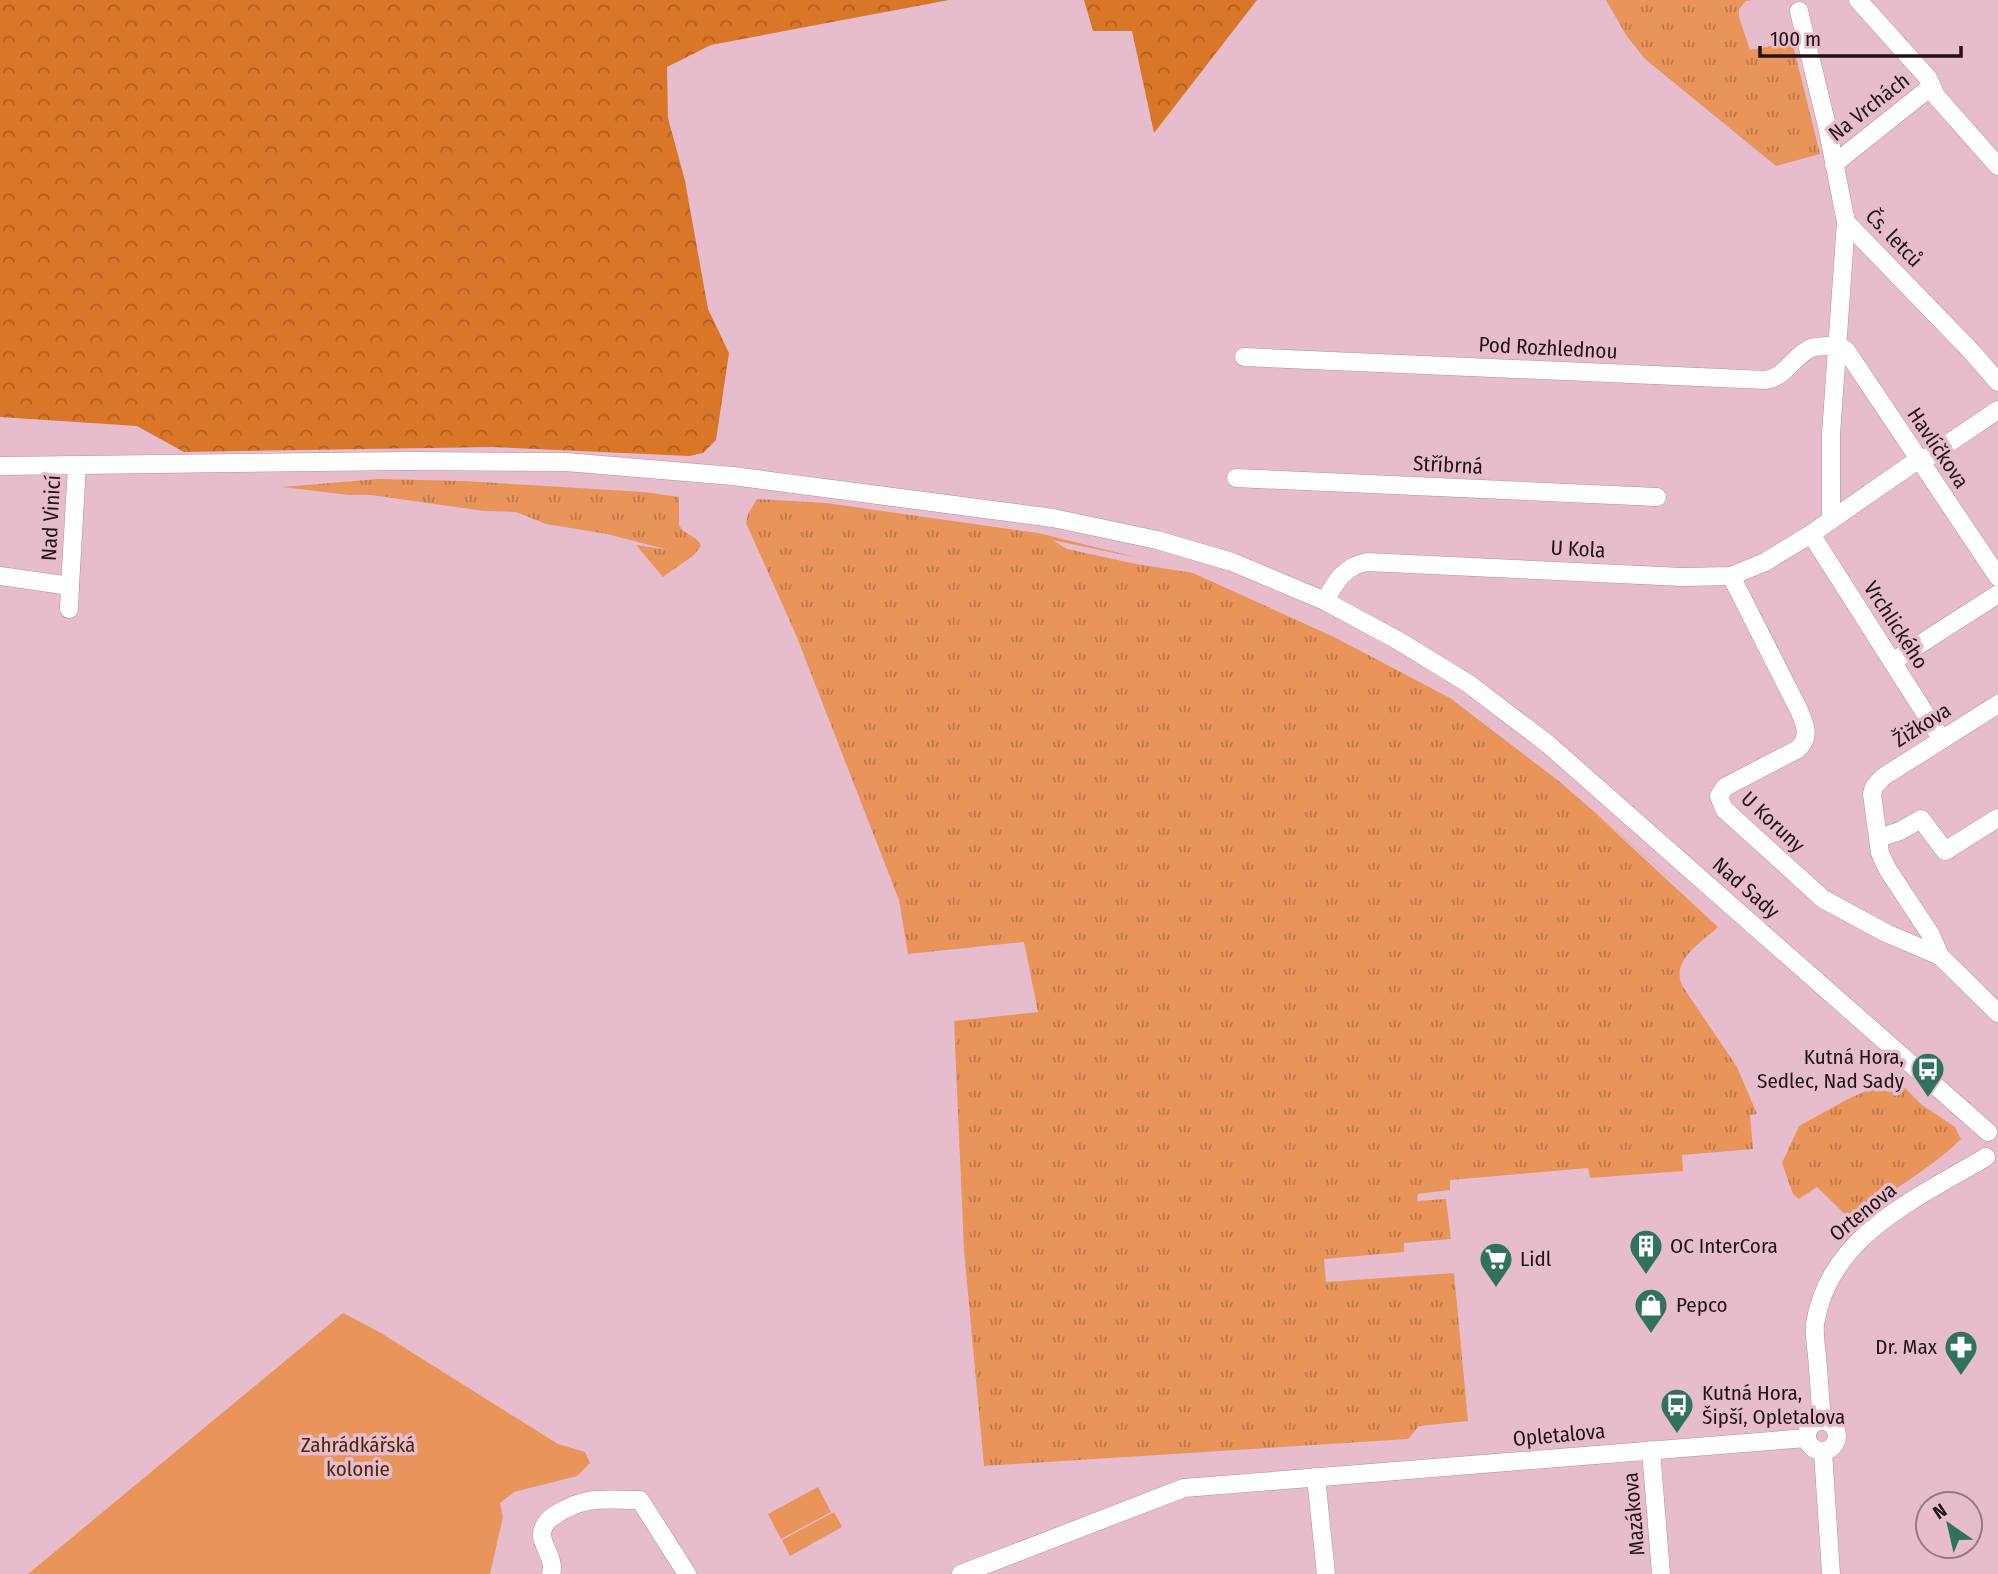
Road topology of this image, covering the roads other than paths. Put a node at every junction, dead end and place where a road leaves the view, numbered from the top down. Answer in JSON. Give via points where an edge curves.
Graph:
{"nodes":[{"id":1,"x":1858,"y":0,"type":"edge"},
{"id":2,"x":1798,"y":11,"type":"dead end"},
{"id":3,"x":1932,"y":86,"type":"junction"},
{"id":4,"x":1833,"y":164,"type":"junction"},
{"id":5,"x":1998,"y":166,"type":"edge"},
{"id":6,"x":1846,"y":222,"type":"junction"},
{"id":7,"x":1839,"y":346,"type":"junction"},
{"id":8,"x":1244,"y":358,"type":"dead end"},
{"id":9,"x":1998,"y":382,"type":"edge"},
{"id":10,"x":1998,"y":410,"type":"edge"},
{"id":11,"x":1919,"y":461,"type":"junction"},
{"id":12,"x":0,"y":466,"type":"edge"},
{"id":13,"x":84,"y":466,"type":"junction"},
{"id":14,"x":1236,"y":478,"type":"dead end"},
{"id":15,"x":1657,"y":497,"type":"dead end"},
{"id":16,"x":1831,"y":520,"type":"junction"},
{"id":17,"x":1811,"y":534,"type":"junction"},
{"id":18,"x":0,"y":576,"type":"edge"},
{"id":19,"x":1731,"y":576,"type":"junction"},
{"id":20,"x":1998,"y":577,"type":"edge"},
{"id":21,"x":70,"y":586,"type":"junction"},
{"id":22,"x":1998,"y":594,"type":"edge"},
{"id":23,"x":1325,"y":601,"type":"junction"},
{"id":24,"x":69,"y":609,"type":"dead end"},
{"id":25,"x":1892,"y":662,"type":"junction"},
{"id":26,"x":1998,"y":704,"type":"edge"},
{"id":27,"x":1942,"y":740,"type":"junction"},
{"id":28,"x":1874,"y":787,"type":"joint"},
{"id":29,"x":1998,"y":818,"type":"edge"},
{"id":30,"x":1878,"y":838,"type":"junction"},
{"id":31,"x":1940,"y":956,"type":"junction"},
{"id":32,"x":1998,"y":1013,"type":"edge"},
{"id":33,"x":1993,"y":1130,"type":"edge"},
{"id":34,"x":1992,"y":1161,"type":"edge"},
{"id":35,"x":1822,"y":1421,"type":"junction"},
{"id":36,"x":1807,"y":1438,"type":"junction"},
{"id":37,"x":1651,"y":1450,"type":"junction"},
{"id":38,"x":1824,"y":1452,"type":"junction"},
{"id":39,"x":1316,"y":1477,"type":"junction"},
{"id":40,"x":990,"y":1568,"type":"edge"},
{"id":41,"x":551,"y":1574,"type":"edge"},
{"id":42,"x":687,"y":1574,"type":"edge"},
{"id":43,"x":961,"y":1574,"type":"edge"},
{"id":44,"x":1325,"y":1574,"type":"edge"},
{"id":45,"x":1661,"y":1574,"type":"edge"},
{"id":46,"x":1831,"y":1574,"type":"edge"}],
"edges":[{"from":1,"to":3,"type":"street"},
{"from":2,"to":4,"type":"street","name":"Čs. letců"},
{"from":3,"to":4,"type":"street","name":"Na Vrchách"},
{"from":3,"to":5,"type":"street"},
{"from":4,"to":6,"type":"street","name":"Čs. letců"},
{"from":6,"to":7,"type":"street"},
{"from":6,"to":9,"type":"street","name":"Čs. letců"},
{"from":7,"to":8,"type":"street","name":"Pod Rozhlednou","via":[[1808,349],[1780,376],[1766,380]]},
{"from":7,"to":11,"type":"street","name":"Havlíčkova"},
{"from":7,"to":16,"type":"street","via":[[1831,434]]},
{"from":10,"to":11,"type":"street","name":"U Kola"},
{"from":11,"to":16,"type":"street","name":"U Kola"},
{"from":11,"to":20,"type":"street","name":"Havlíčkova"},
{"from":12,"to":13,"type":"street","name":"Nad Sady"},
{"from":13,"to":21,"type":"street","name":"Nad Vinicí"},
{"from":13,"to":23,"type":"street","name":"Nad Sady","via":[[566,462],[733,476],[1088,524],[1232,562]]},
{"from":14,"to":15,"type":"street","name":"Stříbrná"},
{"from":16,"to":17,"type":"street","name":"U Kola"},
{"from":17,"to":19,"type":"street","name":"U Kola"},
{"from":17,"to":25,"type":"street","name":"Vrchlického"},
{"from":18,"to":21,"type":"street","name":"Nad Vinicí"},
{"from":19,"to":23,"type":"street","name":"U Kola","via":[[1367,562],[1346,569]]},
{"from":19,"to":31,"type":"street","name":"U Koruny","via":[[1807,731],[1798,749],[1725,787],[1719,796],[1724,809],[1823,899]]},
{"from":21,"to":24,"type":"street"},
{"from":22,"to":25,"type":"street"},
{"from":23,"to":33,"type":"street","name":"Nad Sady","via":[[1469,684],[1549,745]]},
{"from":25,"to":27,"type":"street","name":"Vrchlického"},
{"from":26,"to":27,"type":"street","name":"Žižkova"},
{"from":27,"to":28,"type":"street","name":"Žižkova","via":[[1883,776]]},
{"from":28,"to":30,"type":"street","name":"U Koruny"},
{"from":29,"to":30,"type":"street","via":[[1945,851],[1921,819]]},
{"from":30,"to":31,"type":"street","name":"U Koruny","via":[[1888,870]]},
{"from":31,"to":32,"type":"street","name":"U Koruny"},
{"from":33,"to":34,"type":"street","name":"Nad Sady","via":[[1982,1147]]},
{"from":34,"to":35,"type":"street","name":"Ortenova","via":[[1876,1226],[1839,1262],[1823,1292],[1815,1327]]},
{"from":35,"to":36,"type":"street","via":[[1810,1427]]},
{"from":35,"to":38,"type":"street","via":[[1831,1424],[1837,1434],[1835,1445]]},
{"from":36,"to":37,"type":"street","name":"Opletalova"},
{"from":36,"to":38,"type":"street","via":[[1811,1447]]},
{"from":37,"to":39,"type":"street","name":"Opletalova"},
{"from":37,"to":45,"type":"street","name":"Mazákova"},
{"from":38,"to":46,"type":"street"},
{"from":39,"to":40,"type":"street","name":"Opletalova","via":[[1184,1488]]},
{"from":39,"to":44,"type":"street"},
{"from":40,"to":43,"type":"street","name":"Opletalova"},
{"from":41,"to":42,"type":"street","via":[[541,1535],[547,1521],[573,1504],[594,1500],[640,1500]]}]}
